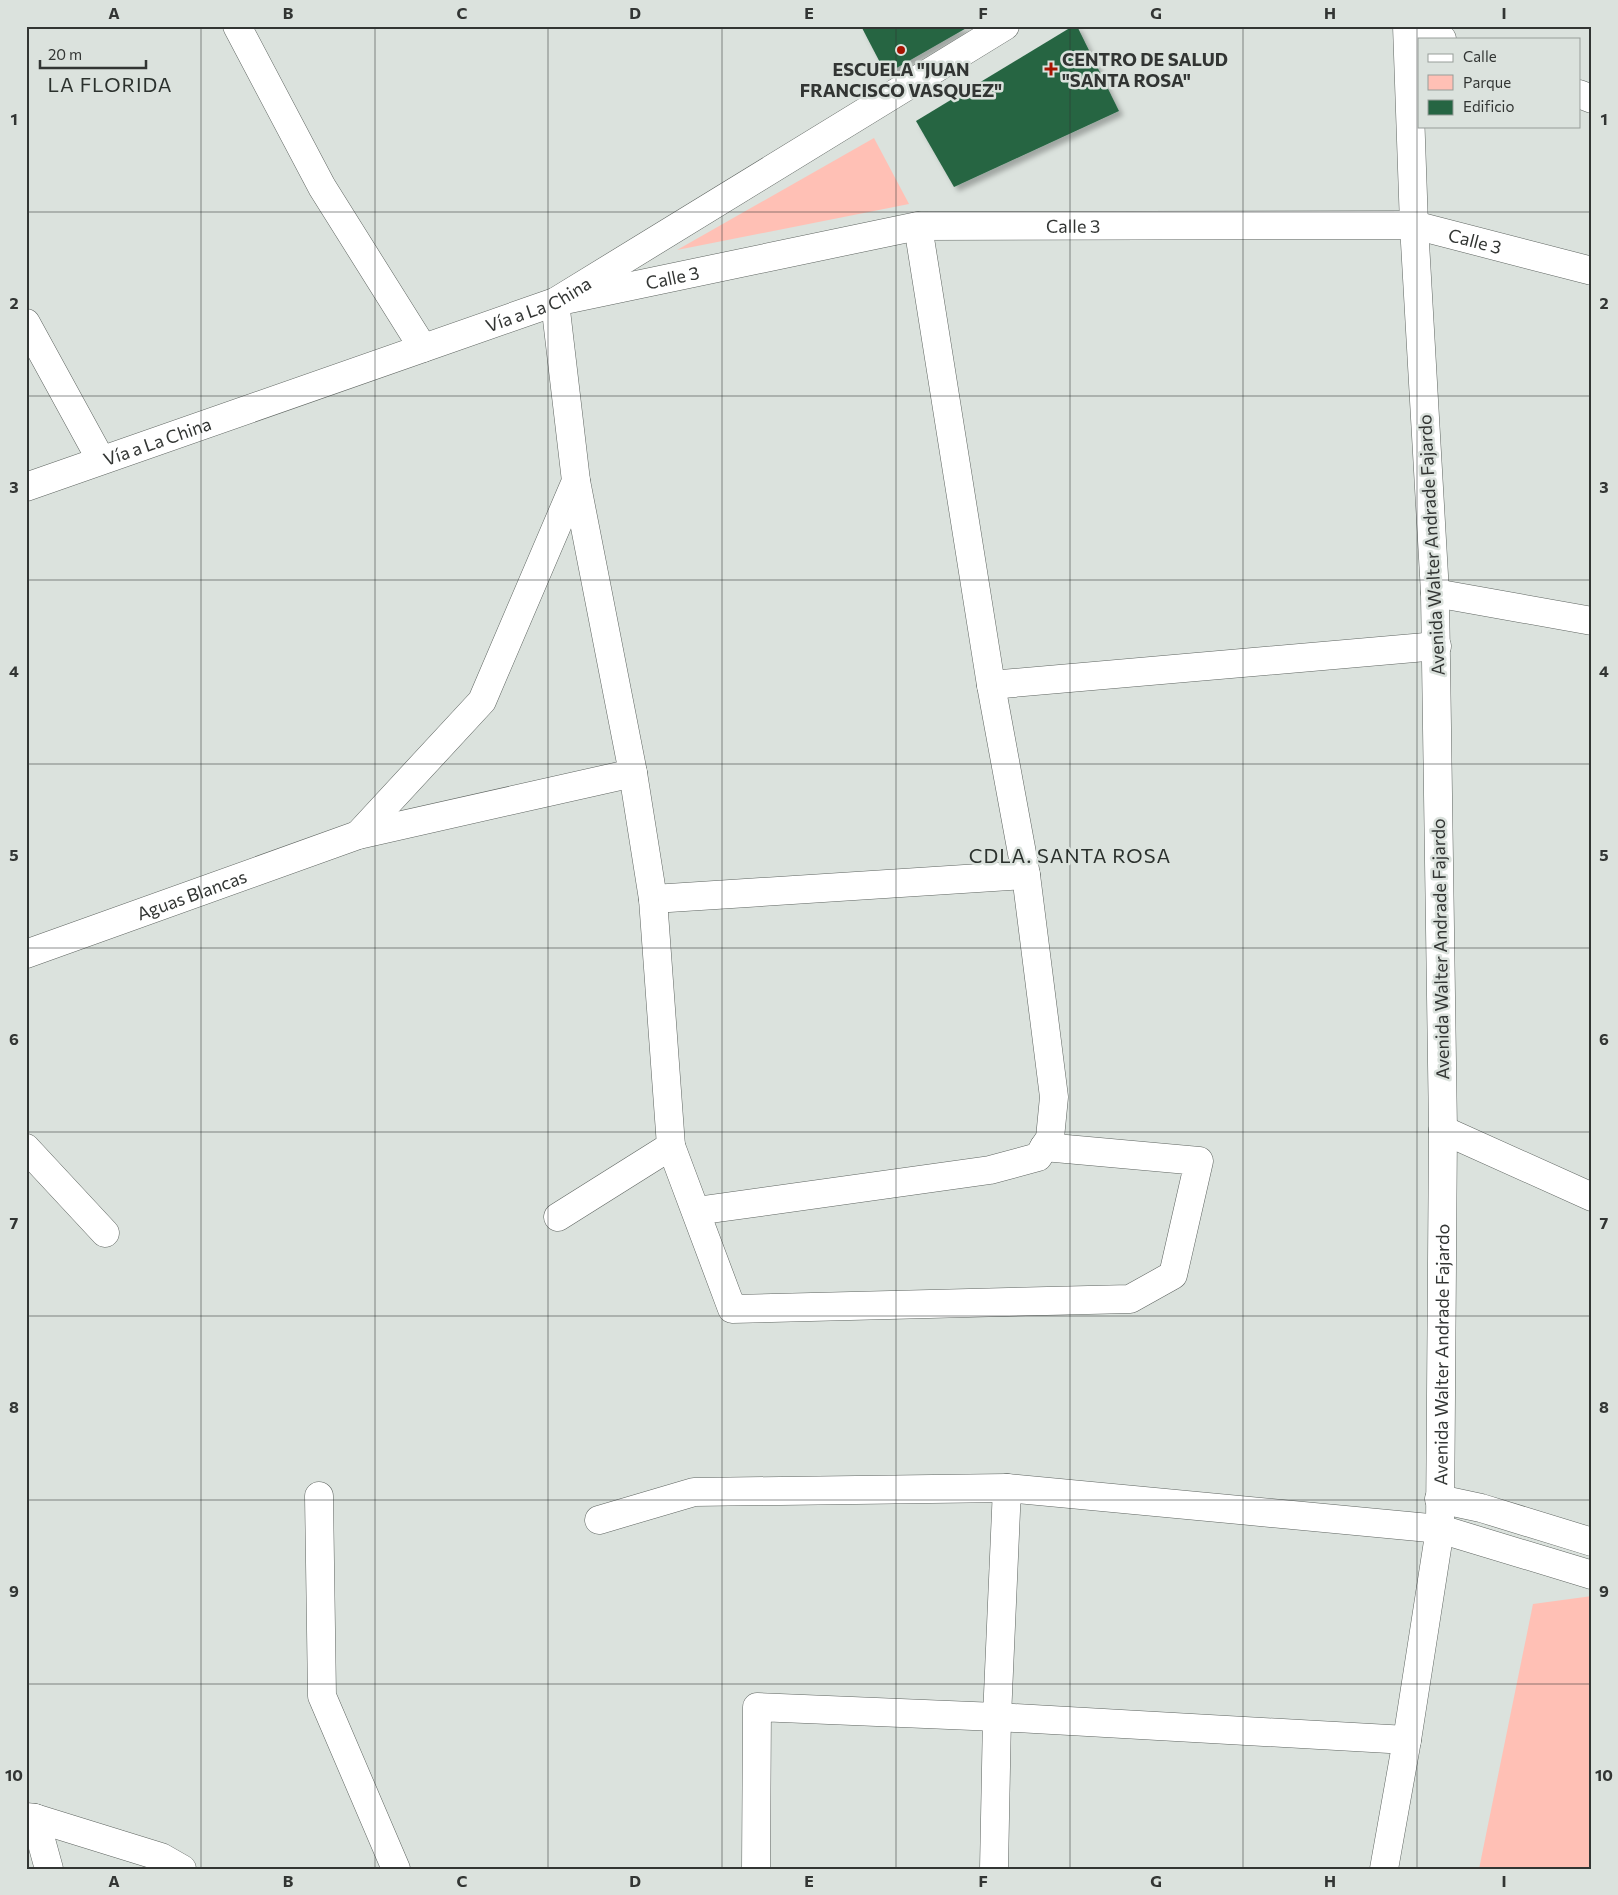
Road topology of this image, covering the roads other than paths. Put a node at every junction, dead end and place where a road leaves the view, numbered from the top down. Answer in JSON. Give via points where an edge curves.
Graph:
{"nodes":[{"id":1,"x":237,"y":26,"type":"edge"},
{"id":2,"x":1005,"y":26,"type":"edge"},
{"id":3,"x":1409,"y":26,"type":"edge"},
{"id":4,"x":1439,"y":38,"type":"edge"},
{"id":5,"x":1580,"y":94,"type":"edge"},
{"id":6,"x":1592,"y":99,"type":"edge"},
{"id":7,"x":1414,"y":225,"type":"junction"},
{"id":8,"x":918,"y":226,"type":"junction"},
{"id":9,"x":1592,"y":272,"type":"edge"},
{"id":10,"x":555,"y":302,"type":"junction"},
{"id":11,"x":26,"y":323,"type":"edge"},
{"id":12,"x":423,"y":348,"type":"junction"},
{"id":13,"x":101,"y":460,"type":"junction"},
{"id":14,"x":576,"y":481,"type":"junction"},
{"id":15,"x":26,"y":486,"type":"edge"},
{"id":16,"x":1436,"y":593,"type":"junction"},
{"id":17,"x":1592,"y":621,"type":"edge"},
{"id":18,"x":1436,"y":646,"type":"junction"},
{"id":19,"x":991,"y":685,"type":"junction"},
{"id":20,"x":633,"y":773,"type":"junction"},
{"id":21,"x":358,"y":834,"type":"junction"},
{"id":22,"x":1026,"y":875,"type":"junction"},
{"id":23,"x":653,"y":899,"type":"junction"},
{"id":24,"x":26,"y":954,"type":"edge"},
{"id":25,"x":1443,"y":1130,"type":"junction"},
{"id":26,"x":671,"y":1146,"type":"junction"},
{"id":27,"x":1044,"y":1147,"type":"junction"},
{"id":28,"x":26,"y":1148,"type":"edge"},
{"id":29,"x":1592,"y":1197,"type":"edge"},
{"id":30,"x":696,"y":1211,"type":"junction"},
{"id":31,"x":558,"y":1217,"type":"dead end"},
{"id":32,"x":105,"y":1233,"type":"dead end"},
{"id":33,"x":1007,"y":1488,"type":"junction"},
{"id":34,"x":319,"y":1496,"type":"dead end"},
{"id":35,"x":1439,"y":1499,"type":"junction"},
{"id":36,"x":599,"y":1520,"type":"dead end"},
{"id":37,"x":1440,"y":1530,"type":"junction"},
{"id":38,"x":1592,"y":1542,"type":"edge"},
{"id":39,"x":1592,"y":1575,"type":"edge"},
{"id":40,"x":997,"y":1717,"type":"junction"},
{"id":41,"x":1407,"y":1740,"type":"junction"},
{"id":42,"x":30,"y":1817,"type":"edge"},
{"id":43,"x":49,"y":1869,"type":"edge"},
{"id":44,"x":182,"y":1869,"type":"edge"},
{"id":45,"x":396,"y":1869,"type":"edge"},
{"id":46,"x":756,"y":1869,"type":"edge"},
{"id":47,"x":994,"y":1869,"type":"edge"},
{"id":48,"x":1384,"y":1869,"type":"edge"}],
"edges":[{"from":1,"to":12,"type":"street","via":[[322,187]]},
{"from":2,"to":10,"type":"street","name":"Vía a La China"},
{"from":3,"to":4,"type":"street"},
{"from":3,"to":7,"type":"street","name":"Avenida Walter Andrade Fajardo"},
{"from":5,"to":6,"type":"street"},
{"from":7,"to":8,"type":"street","name":"Calle 3"},
{"from":7,"to":9,"type":"street","name":"Calle 3"},
{"from":7,"to":16,"type":"street","name":"Avenida Walter Andrade Fajardo"},
{"from":8,"to":10,"type":"street","name":"Calle 3"},
{"from":8,"to":19,"type":"street"},
{"from":10,"to":12,"type":"street","name":"Vía a La China"},
{"from":10,"to":14,"type":"street"},
{"from":11,"to":13,"type":"street"},
{"from":12,"to":13,"type":"street","name":"Vía a La China"},
{"from":13,"to":15,"type":"street","name":"Vía a La China"},
{"from":14,"to":20,"type":"street"},
{"from":14,"to":21,"type":"street","via":[[482,700]]},
{"from":16,"to":17,"type":"street"},
{"from":16,"to":18,"type":"street","name":"Avenida Walter Andrade Fajardo"},
{"from":18,"to":19,"type":"street"},
{"from":18,"to":25,"type":"street","name":"Avenida Walter Andrade Fajardo"},
{"from":19,"to":22,"type":"street"},
{"from":20,"to":21,"type":"street","name":"Aguas Blancas"},
{"from":20,"to":23,"type":"street"},
{"from":21,"to":24,"type":"street","name":"Aguas Blancas"},
{"from":22,"to":23,"type":"street"},
{"from":22,"to":27,"type":"street","via":[[1054,1097],[1050,1138]]},
{"from":23,"to":26,"type":"street"},
{"from":25,"to":29,"type":"street"},
{"from":25,"to":35,"type":"street","name":"Avenida Walter Andrade Fajardo"},
{"from":26,"to":30,"type":"street"},
{"from":26,"to":31,"type":"street"},
{"from":27,"to":30,"type":"street","via":[[1038,1157],[990,1170]]},
{"from":27,"to":30,"type":"street","via":[[1199,1161],[1173,1275],[1130,1299],[732,1309]]},
{"from":28,"to":32,"type":"street"},
{"from":33,"to":36,"type":"street","via":[[694,1492]]},
{"from":33,"to":37,"type":"street"},
{"from":33,"to":40,"type":"street"},
{"from":34,"to":45,"type":"street","via":[[322,1696]]},
{"from":35,"to":37,"type":"street","name":"Avenida Walter Andrade Fajardo"},
{"from":35,"to":38,"type":"street","via":[[1481,1508]]},
{"from":37,"to":39,"type":"street"},
{"from":37,"to":41,"type":"street","name":"Avenida Walter Andrade Fajardo"},
{"from":40,"to":41,"type":"street"},
{"from":40,"to":46,"type":"street","via":[[757,1706]]},
{"from":40,"to":47,"type":"street"},
{"from":41,"to":48,"type":"street","name":"Avenida Walter Andrade Fajardo"},
{"from":42,"to":43,"type":"street"},
{"from":42,"to":44,"type":"street","via":[[161,1857]]}]}
